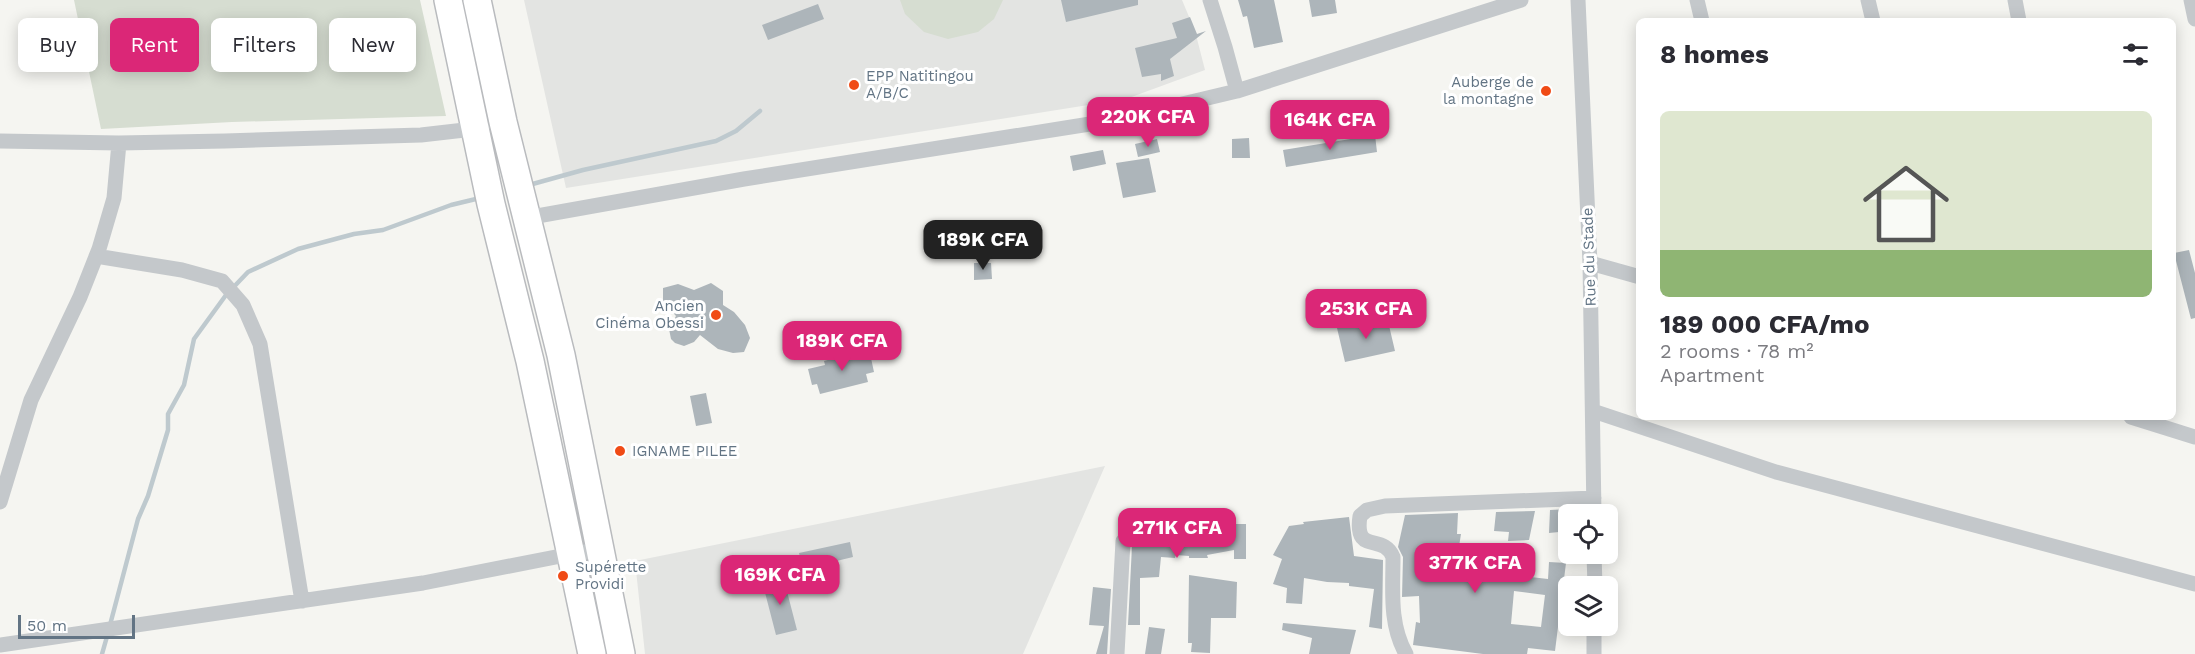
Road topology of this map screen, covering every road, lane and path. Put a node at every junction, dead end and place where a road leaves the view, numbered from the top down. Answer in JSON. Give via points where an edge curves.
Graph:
{"nodes":[{"id":1,"x":448,"y":0,"type":"edge"},
{"id":2,"x":477,"y":0,"type":"edge"},
{"id":3,"x":1210,"y":0,"type":"edge"},
{"id":4,"x":1521,"y":0,"type":"edge"},
{"id":5,"x":1578,"y":0,"type":"edge"},
{"id":6,"x":1697,"y":0,"type":"edge"},
{"id":7,"x":1868,"y":0,"type":"edge"},
{"id":8,"x":2015,"y":0,"type":"edge"},
{"id":9,"x":2191,"y":0,"type":"edge"},
{"id":10,"x":1701,"y":18,"type":"edge"},
{"id":11,"x":1872,"y":18,"type":"edge"},
{"id":12,"x":2018,"y":18,"type":"edge"},
{"id":13,"x":2195,"y":19,"type":"edge"},
{"id":14,"x":1237,"y":91,"type":"junction"},
{"id":15,"x":503,"y":122,"type":"junction"},
{"id":16,"x":476,"y":130,"type":"junction"},
{"id":17,"x":0,"y":141,"type":"edge"},
{"id":18,"x":119,"y":143,"type":"junction"},
{"id":19,"x":522,"y":198,"type":"junction"},
{"id":20,"x":96,"y":256,"type":"junction"},
{"id":21,"x":1590,"y":262,"type":"junction"},
{"id":22,"x":1636,"y":276,"type":"edge"},
{"id":23,"x":561,"y":355,"type":"junction"},
{"id":24,"x":530,"y":361,"type":"junction"},
{"id":25,"x":1593,"y":411,"type":"junction"},
{"id":26,"x":2141,"y":420,"type":"edge"},
{"id":27,"x":2195,"y":437,"type":"edge"},
{"id":28,"x":1594,"y":498,"type":"junction"},
{"id":29,"x":0,"y":502,"type":"edge"},
{"id":30,"x":1594,"y":504,"type":"edge"},
{"id":31,"x":1123,"y":541,"type":"dead end"},
{"id":32,"x":600,"y":550,"type":"junction"},
{"id":33,"x":570,"y":554,"type":"junction"},
{"id":34,"x":2195,"y":584,"type":"edge"},
{"id":35,"x":303,"y":601,"type":"junction"},
{"id":36,"x":1594,"y":636,"type":"edge"},
{"id":37,"x":0,"y":645,"type":"edge"},
{"id":38,"x":592,"y":654,"type":"edge"},
{"id":39,"x":621,"y":654,"type":"edge"},
{"id":40,"x":1117,"y":654,"type":"edge"},
{"id":41,"x":1406,"y":654,"type":"edge"},
{"id":42,"x":1594,"y":654,"type":"edge"}],
"edges":[{"from":1,"to":16,"type":"highway"},
{"from":2,"to":15,"type":"highway"},
{"from":3,"to":14,"type":"street"},
{"from":4,"to":14,"type":"street"},
{"from":5,"to":21,"type":"street","name":"Rue du Stade"},
{"from":6,"to":10,"type":"street"},
{"from":7,"to":11,"type":"street"},
{"from":8,"to":12,"type":"street"},
{"from":9,"to":13,"type":"street"},
{"from":14,"to":19,"type":"street","via":[[1115,120],[744,179]]},
{"from":15,"to":16,"type":"street"},
{"from":15,"to":19,"type":"highway"},
{"from":16,"to":18,"type":"street","via":[[410,136]]},
{"from":16,"to":24,"type":"highway"},
{"from":17,"to":18,"type":"street"},
{"from":18,"to":20,"type":"street","via":[[114,198]]},
{"from":19,"to":23,"type":"highway"},
{"from":20,"to":29,"type":"street","via":[[31,400]]},
{"from":20,"to":35,"type":"street","via":[[182,270],[222,281],[243,305],[261,345]]},
{"from":21,"to":22,"type":"street"},
{"from":21,"to":25,"type":"street","name":"Rue du Stade"},
{"from":23,"to":24,"type":"highway"},
{"from":23,"to":32,"type":"highway"},
{"from":24,"to":33,"type":"highway"},
{"from":25,"to":28,"type":"street","name":"Rue du Stade"},
{"from":25,"to":34,"type":"street","via":[[1776,472]]},
{"from":26,"to":27,"type":"street"},
{"from":28,"to":30,"type":"street","name":"Rue du Stade"},
{"from":28,"to":41,"type":"street","via":[[1385,506],[1359,516],[1360,536],[1390,550],[1393,557],[1393,615],[1398,640]]},
{"from":31,"to":40,"type":"street"},
{"from":32,"to":33,"type":"street"},
{"from":32,"to":39,"type":"highway"},
{"from":33,"to":35,"type":"street","via":[[423,583]]},
{"from":33,"to":38,"type":"highway"},
{"from":35,"to":37,"type":"street"},
{"from":36,"to":42,"type":"street"}]}
